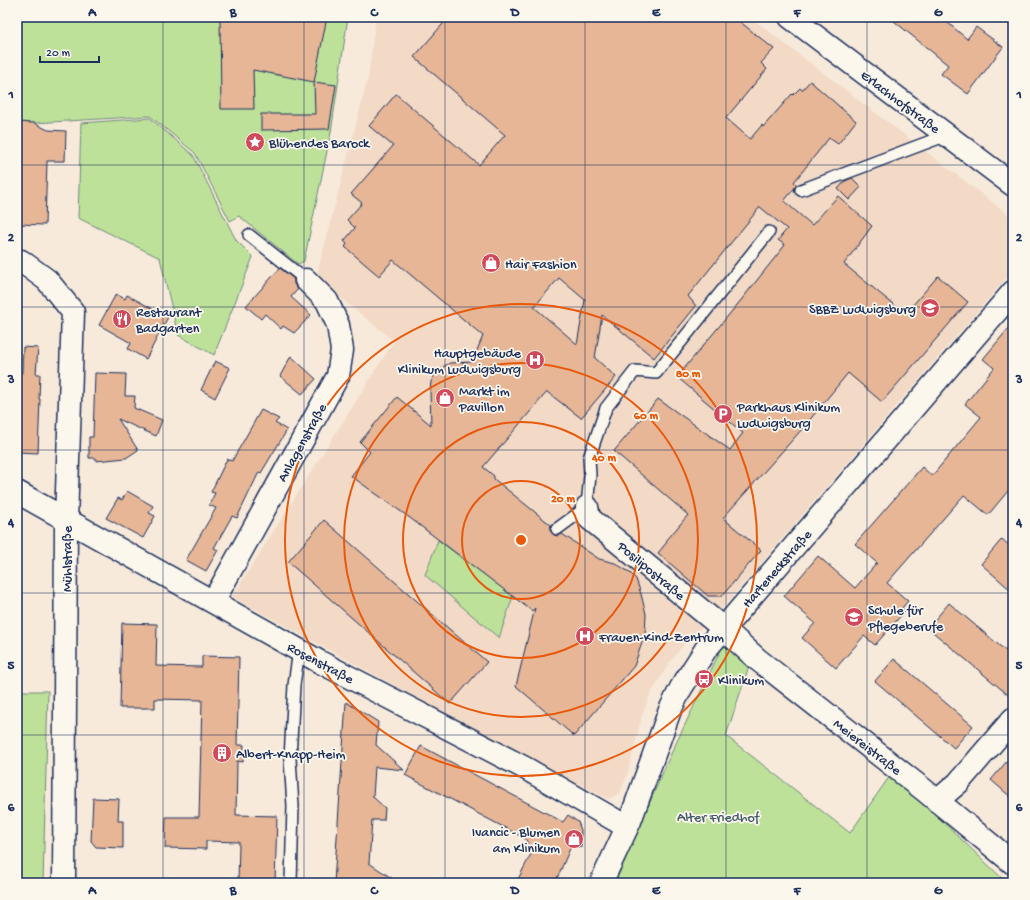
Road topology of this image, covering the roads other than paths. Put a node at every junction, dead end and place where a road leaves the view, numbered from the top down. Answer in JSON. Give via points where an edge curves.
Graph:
{"nodes":[{"id":1,"x":790,"y":17,"type":"edge"},
{"id":2,"x":947,"y":135,"type":"junction"},
{"id":3,"x":1013,"y":185,"type":"edge"},
{"id":4,"x":801,"y":190,"type":"dead end"},
{"id":5,"x":768,"y":232,"type":"dead end"},
{"id":6,"x":249,"y":235,"type":"dead end"},
{"id":7,"x":17,"y":261,"type":"edge"},
{"id":8,"x":306,"y":280,"type":"joint"},
{"id":9,"x":1013,"y":292,"type":"edge"},
{"id":10,"x":17,"y":492,"type":"edge"},
{"id":11,"x":587,"y":507,"type":"junction"},
{"id":12,"x":66,"y":521,"type":"junction"},
{"id":13,"x":557,"y":529,"type":"dead end"},
{"id":14,"x":213,"y":602,"type":"junction"},
{"id":15,"x":724,"y":629,"type":"junction"},
{"id":16,"x":299,"y":650,"type":"junction"},
{"id":17,"x":1013,"y":719,"type":"edge"},
{"id":18,"x":937,"y":801,"type":"junction"},
{"id":19,"x":627,"y":827,"type":"junction"},
{"id":20,"x":1013,"y":863,"type":"edge"},
{"id":21,"x":64,"y":883,"type":"edge"},
{"id":22,"x":291,"y":883,"type":"edge"},
{"id":23,"x":601,"y":883,"type":"edge"}],
"edges":[{"from":1,"to":2,"type":"street","name":"Erlachhofstraße"},
{"from":2,"to":3,"type":"street","name":"Erlachhofstraße"},
{"from":2,"to":4,"type":"lane"},
{"from":5,"to":11,"type":"lane","via":[[656,373],[635,371],[606,408],[589,458]]},
{"from":6,"to":8,"type":"lane"},
{"from":7,"to":12,"type":"street","name":"Mühlstraße","via":[[21,261],[47,280],[73,312]]},
{"from":8,"to":14,"type":"street","name":"Anlagenstraße","via":[[327,301],[338,325],[342,350],[338,376]]},
{"from":9,"to":15,"type":"street","name":"Harteneckstraße"},
{"from":10,"to":12,"type":"street","name":"Rosenstraße"},
{"from":11,"to":13,"type":"lane"},
{"from":11,"to":15,"type":"street","name":"Posilipostraße","via":[[589,518]]},
{"from":12,"to":14,"type":"street","name":"Rosenstraße"},
{"from":12,"to":21,"type":"street","name":"Mühlstraße"},
{"from":14,"to":16,"type":"street","name":"Rosenstraße"},
{"from":15,"to":18,"type":"street","name":"Meiereistraße","via":[[757,659]]},
{"from":15,"to":19,"type":"street","name":"Harteneckstraße","via":[[706,650],[670,710]]},
{"from":16,"to":19,"type":"street","name":"Rosenstraße","via":[[525,768]]},
{"from":16,"to":22,"type":"lane","via":[[294,685],[290,759],[293,813]]},
{"from":17,"to":18,"type":"street","via":[[958,783]]},
{"from":18,"to":20,"type":"street","name":"Meiereistraße"},
{"from":19,"to":23,"type":"street","name":"Harteneckstraße"}]}
